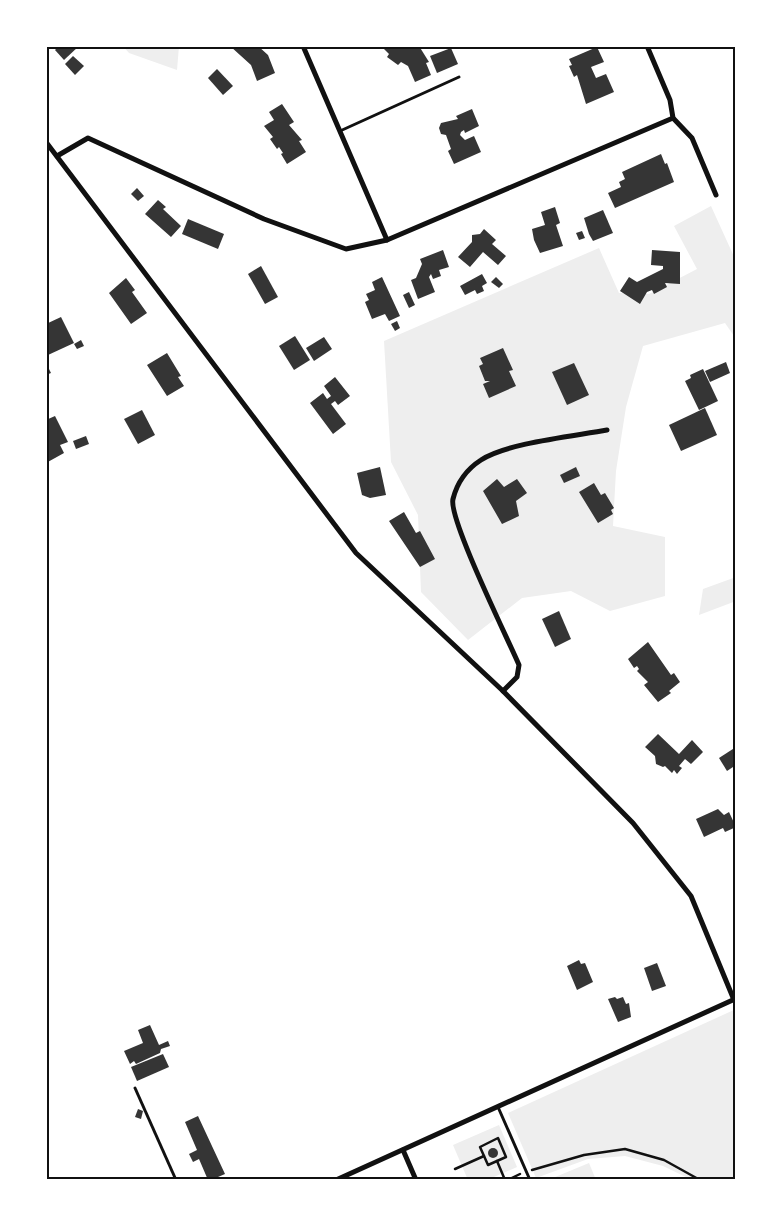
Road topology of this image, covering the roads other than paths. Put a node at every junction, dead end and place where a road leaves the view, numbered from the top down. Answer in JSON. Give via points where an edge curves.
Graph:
{"nodes":[{"id":1,"x":303,"y":46,"type":"edge"},
{"id":2,"x":647,"y":46,"type":"edge"},
{"id":3,"x":459,"y":77,"type":"dead end"},
{"id":4,"x":672,"y":118,"type":"junction"},
{"id":5,"x":340,"y":131,"type":"junction"},
{"id":6,"x":46,"y":142,"type":"edge"},
{"id":7,"x":58,"y":156,"type":"junction"},
{"id":8,"x":716,"y":195,"type":"dead end"},
{"id":9,"x":387,"y":240,"type":"junction"},
{"id":10,"x":607,"y":430,"type":"dead end"},
{"id":11,"x":503,"y":692,"type":"junction"},
{"id":12,"x":735,"y":1000,"type":"edge"},
{"id":13,"x":135,"y":1088,"type":"dead end"},
{"id":14,"x":498,"y":1107,"type":"junction"},
{"id":15,"x":403,"y":1150,"type":"junction"},
{"id":16,"x":176,"y":1180,"type":"edge"},
{"id":17,"x":336,"y":1180,"type":"edge"},
{"id":18,"x":416,"y":1180,"type":"edge"},
{"id":19,"x":530,"y":1180,"type":"edge"}],
"edges":[{"from":1,"to":5,"type":"street"},
{"from":2,"to":4,"type":"street","via":[[670,100]]},
{"from":3,"to":5,"type":"lane"},
{"from":4,"to":8,"type":"street","via":[[692,138]]},
{"from":4,"to":9,"type":"street"},
{"from":5,"to":9,"type":"street"},
{"from":6,"to":7,"type":"street"},
{"from":7,"to":9,"type":"street","via":[[88,138],[264,219],[346,249]]},
{"from":7,"to":11,"type":"street","via":[[356,553]]},
{"from":10,"to":11,"type":"street","via":[[515,447],[482,459],[463,475],[452,501],[461,534],[519,665],[517,677]]},
{"from":11,"to":12,"type":"street","via":[[633,822],[691,896]]},
{"from":12,"to":14,"type":"street"},
{"from":13,"to":16,"type":"lane"},
{"from":14,"to":15,"type":"street"},
{"from":14,"to":19,"type":"lane"},
{"from":15,"to":17,"type":"street"},
{"from":15,"to":18,"type":"street"}]}
